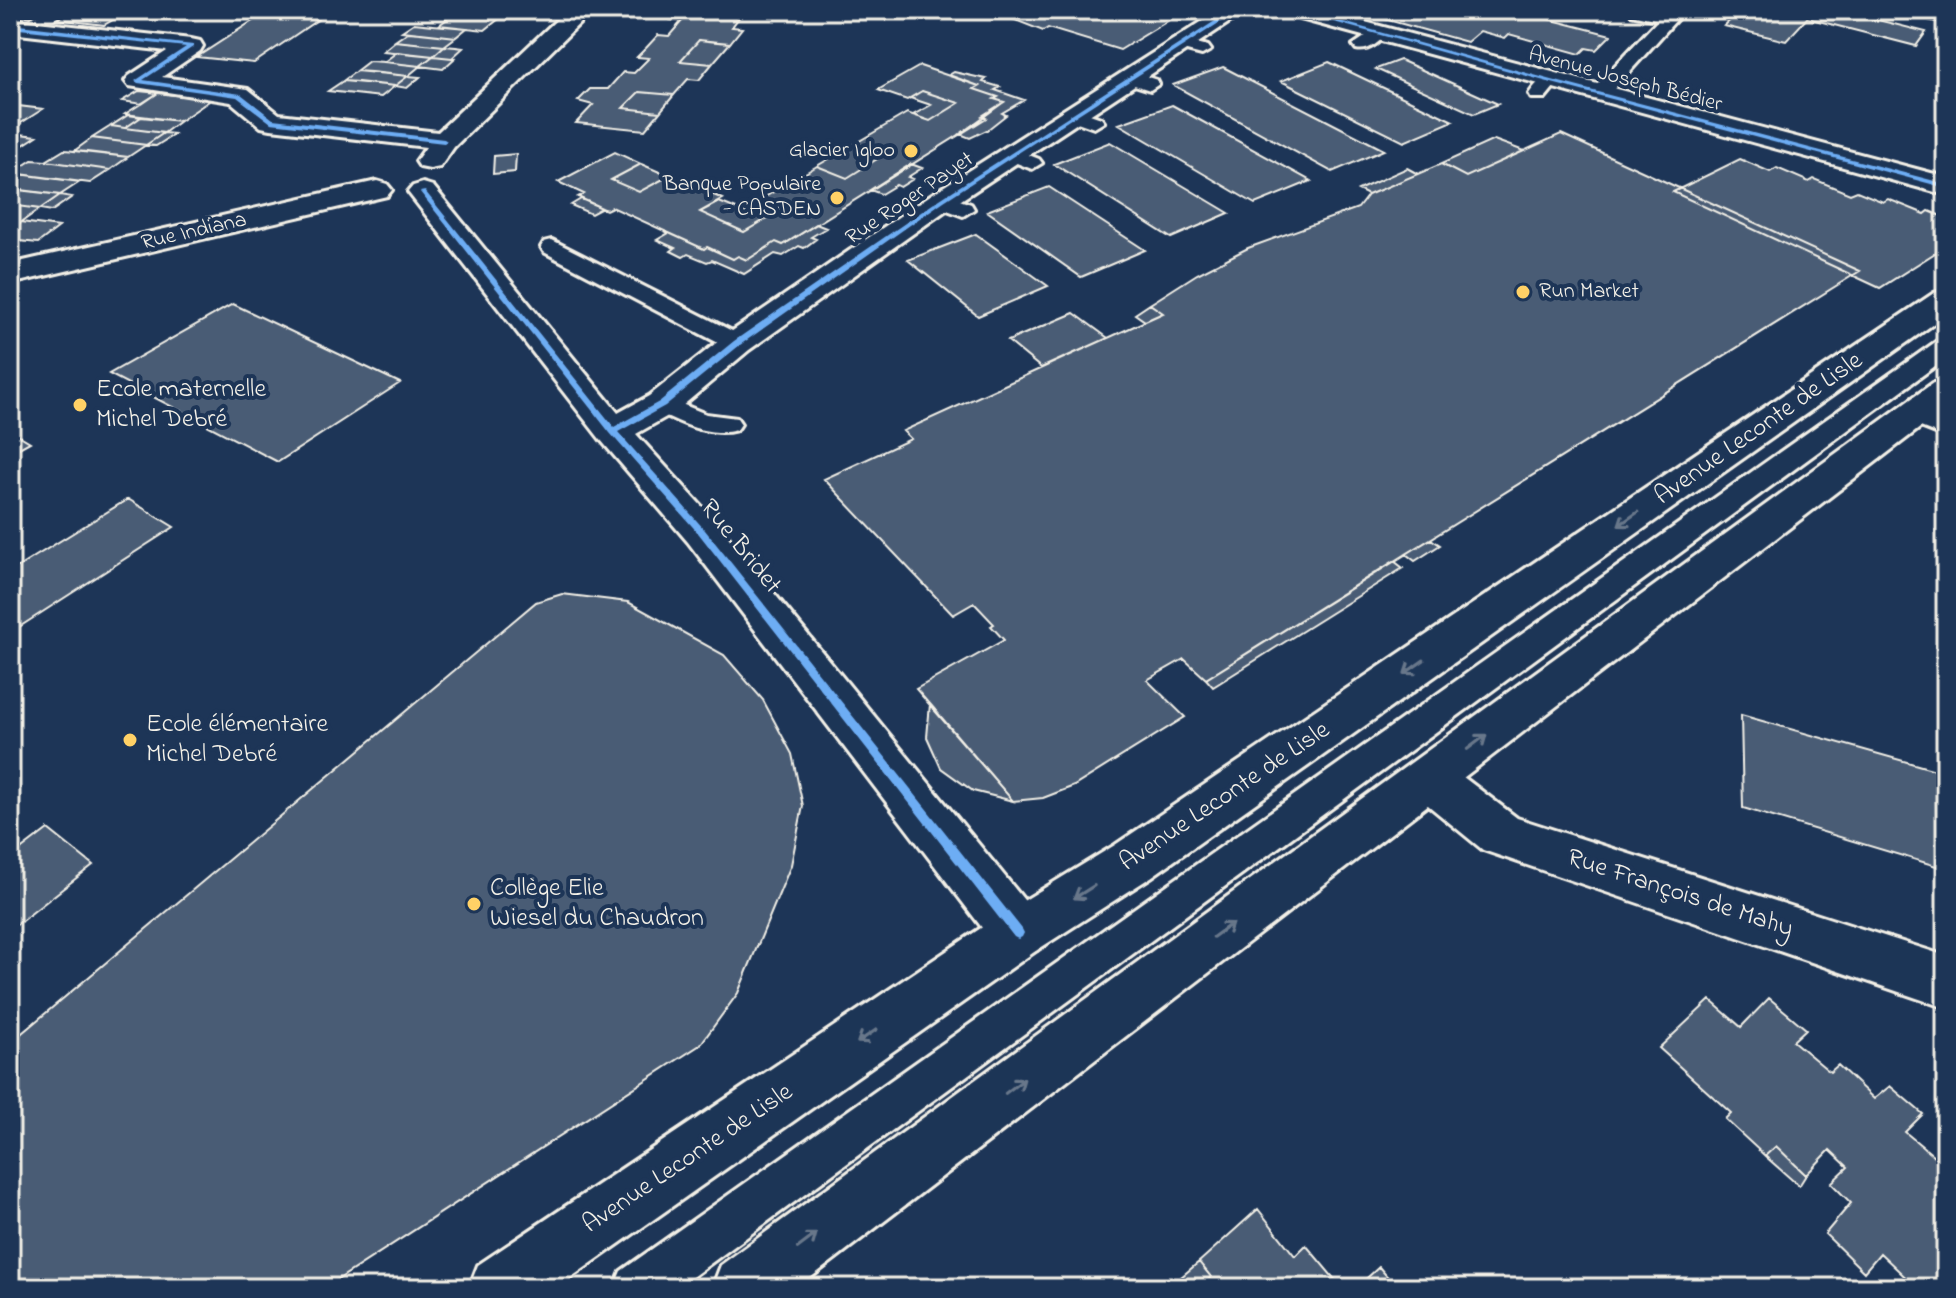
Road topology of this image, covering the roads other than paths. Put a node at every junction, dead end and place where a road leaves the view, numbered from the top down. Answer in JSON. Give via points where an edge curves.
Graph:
{"nodes":[{"id":1,"x":581,"y":10,"type":"edge"},
{"id":2,"x":1236,"y":10,"type":"edge"},
{"id":3,"x":1294,"y":10,"type":"edge"},
{"id":4,"x":1637,"y":10,"type":"edge"},
{"id":5,"x":1916,"y":10,"type":"edge"},
{"id":6,"x":1673,"y":14,"type":"edge"},
{"id":7,"x":1946,"y":17,"type":"edge"},
{"id":8,"x":10,"y":26,"type":"edge"},
{"id":9,"x":1599,"y":94,"type":"junction"},
{"id":10,"x":412,"y":169,"type":"junction"},
{"id":11,"x":1946,"y":186,"type":"edge"},
{"id":12,"x":552,"y":247,"type":"dead end"},
{"id":13,"x":10,"y":274,"type":"edge"},
{"id":14,"x":1946,"y":300,"type":"edge"},
{"id":15,"x":737,"y":343,"type":"junction"},
{"id":16,"x":1946,"y":346,"type":"edge"},
{"id":17,"x":662,"y":404,"type":"junction"},
{"id":18,"x":1935,"y":412,"type":"edge"},
{"id":19,"x":728,"y":424,"type":"dead end"},
{"id":20,"x":613,"y":431,"type":"junction"},
{"id":21,"x":1429,"y":778,"type":"junction"},
{"id":22,"x":1018,"y":933,"type":"junction"},
{"id":23,"x":1946,"y":982,"type":"edge"},
{"id":24,"x":501,"y":1288,"type":"edge"},
{"id":25,"x":638,"y":1288,"type":"edge"},
{"id":26,"x":744,"y":1288,"type":"edge"}],
"edges":[{"from":1,"to":10,"type":"street"},
{"from":2,"to":15,"type":"street","name":"Rue Roger Payet","via":[[1193,47]]},
{"from":3,"to":9,"type":"street","name":"Avenue Joseph Bédier","via":[[1370,39],[1544,88]]},
{"from":4,"to":6,"type":"lane"},
{"from":5,"to":7,"type":"lane"},
{"from":6,"to":9,"type":"lane"},
{"from":8,"to":10,"type":"street","via":[[191,46],[138,81],[239,95],[271,121]]},
{"from":9,"to":11,"type":"street","name":"Avenue Joseph Bédier"},
{"from":10,"to":13,"type":"street","name":"Rue Indiana"},
{"from":10,"to":20,"type":"street","name":"Rue Bridet"},
{"from":12,"to":15,"type":"lane"},
{"from":14,"to":22,"type":"street","name":"Avenue Leconte de Lisle","one_way":true,"via":[[1133,861]]},
{"from":15,"to":17,"type":"street","name":"Rue Roger Payet"},
{"from":16,"to":25,"type":"lane","name":"Avenue Leconte de Lisle"},
{"from":17,"to":19,"type":"lane","via":[[701,422]]},
{"from":17,"to":20,"type":"street","name":"Rue Roger Payet"},
{"from":21,"to":18,"type":"street","one_way":true},
{"from":20,"to":22,"type":"street","name":"Rue Bridet","via":[[702,532]]},
{"from":21,"to":23,"type":"street","name":"Rue François de Mahy","via":[[1501,835]]},
{"from":26,"to":21,"type":"street","one_way":true},
{"from":22,"to":24,"type":"street","name":"Avenue Leconte de Lisle","one_way":true}]}
